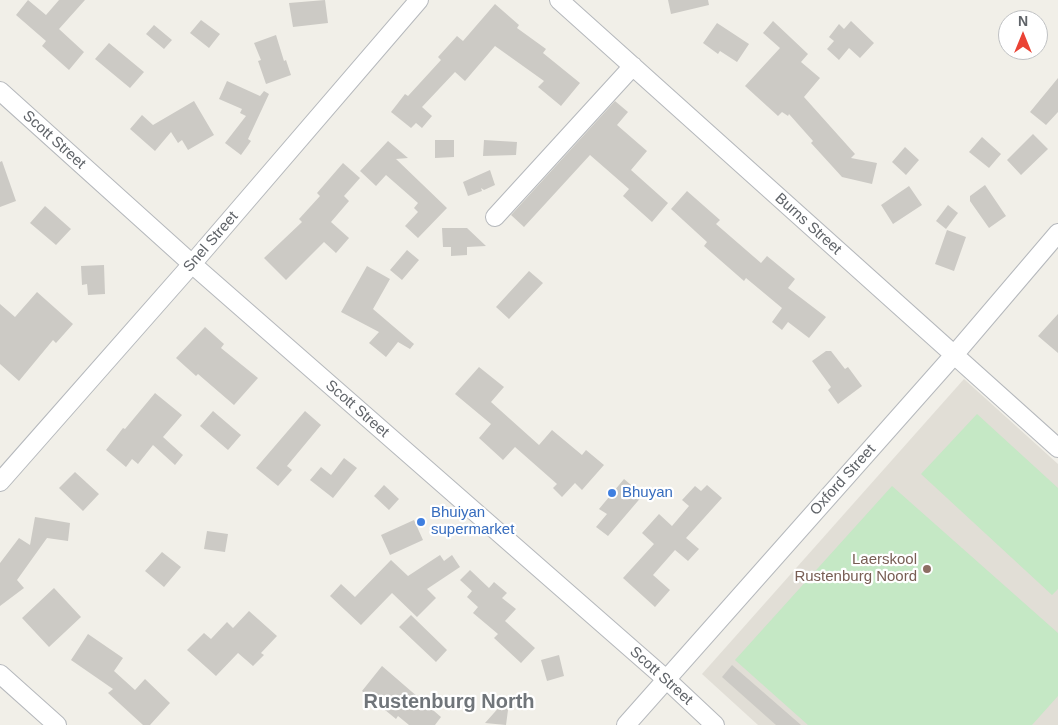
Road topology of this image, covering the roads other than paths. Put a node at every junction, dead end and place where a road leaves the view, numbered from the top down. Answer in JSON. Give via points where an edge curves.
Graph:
{"nodes":[{"id":1,"x":418,"y":0,"type":"edge"},
{"id":2,"x":559,"y":0,"type":"edge"},
{"id":3,"x":633,"y":66,"type":"junction"},
{"id":4,"x":0,"y":91,"type":"edge"},
{"id":5,"x":495,"y":217,"type":"dead end"},
{"id":6,"x":1058,"y":233,"type":"edge"},
{"id":7,"x":192,"y":264,"type":"junction"},
{"id":8,"x":954,"y":356,"type":"junction"},
{"id":9,"x":1058,"y":448,"type":"edge"},
{"id":10,"x":0,"y":482,"type":"edge"},
{"id":11,"x":0,"y":674,"type":"edge"},
{"id":12,"x":667,"y":680,"type":"junction"},
{"id":13,"x":57,"y":725,"type":"edge"},
{"id":14,"x":626,"y":725,"type":"edge"},
{"id":15,"x":715,"y":725,"type":"edge"}],
"edges":[{"from":1,"to":7,"type":"street","name":"Snel Street"},
{"from":2,"to":3,"type":"street","name":"Burns Street"},
{"from":3,"to":5,"type":"street"},
{"from":3,"to":8,"type":"street","name":"Burns Street"},
{"from":4,"to":7,"type":"street","name":"Scott Street"},
{"from":6,"to":8,"type":"street","name":"Oxford Street"},
{"from":7,"to":10,"type":"street","name":"Snel Street"},
{"from":7,"to":12,"type":"street","name":"Scott Street"},
{"from":8,"to":9,"type":"street","name":"Burns Street"},
{"from":8,"to":12,"type":"street","name":"Oxford Street"},
{"from":11,"to":13,"type":"street"},
{"from":12,"to":14,"type":"street","name":"Oxford Street"},
{"from":12,"to":15,"type":"street","name":"Scott Street"}]}
